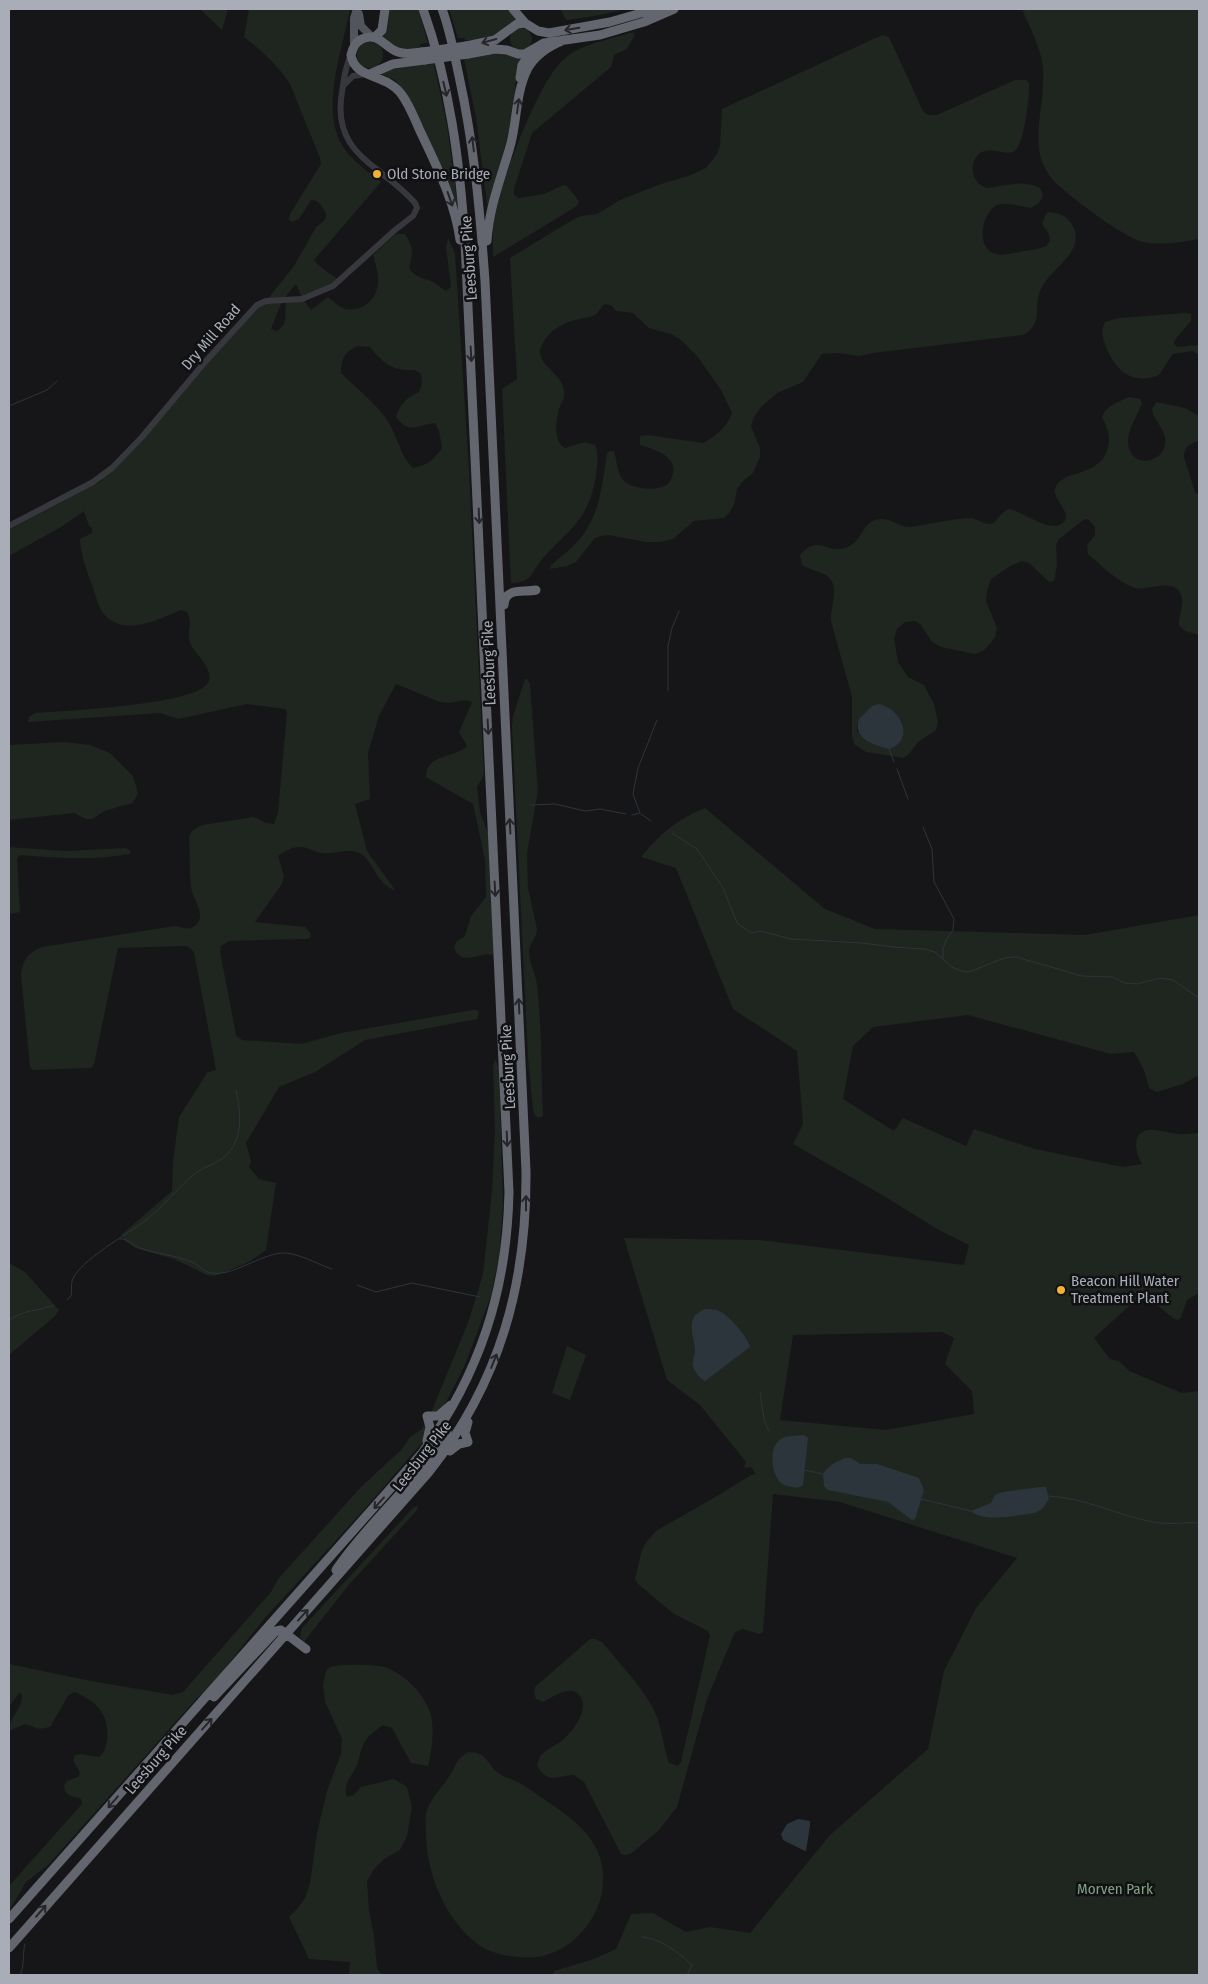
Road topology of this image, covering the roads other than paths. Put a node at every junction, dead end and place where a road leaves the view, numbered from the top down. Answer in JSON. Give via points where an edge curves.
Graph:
{"nodes":[{"id":1,"x":357,"y":9,"type":"edge"},
{"id":2,"x":386,"y":9,"type":"edge"},
{"id":3,"x":423,"y":9,"type":"edge"},
{"id":4,"x":442,"y":9,"type":"edge"},
{"id":5,"x":513,"y":9,"type":"edge"},
{"id":6,"x":655,"y":9,"type":"edge"},
{"id":7,"x":674,"y":9,"type":"edge"},
{"id":8,"x":642,"y":15,"type":"edge"},
{"id":9,"x":525,"y":23,"type":"junction"},
{"id":10,"x":534,"y":29,"type":"junction"},
{"id":11,"x":508,"y":30,"type":"junction"},
{"id":12,"x":373,"y":37,"type":"junction"},
{"id":13,"x":564,"y":40,"type":"junction"},
{"id":14,"x":384,"y":43,"type":"junction"},
{"id":15,"x":533,"y":49,"type":"junction"},
{"id":16,"x":353,"y":50,"type":"junction"},
{"id":17,"x":467,"y":50,"type":"junction"},
{"id":18,"x":511,"y":52,"type":"junction"},
{"id":19,"x":424,"y":56,"type":"junction"},
{"id":20,"x":383,"y":68,"type":"junction"},
{"id":21,"x":367,"y":74,"type":"junction"},
{"id":22,"x":343,"y":87,"type":"junction"},
{"id":23,"x":520,"y":88,"type":"junction"},
{"id":24,"x":485,"y":281,"type":"junction"},
{"id":25,"x":468,"y":306,"type":"junction"},
{"id":26,"x":9,"y":526,"type":"edge"},
{"id":27,"x":536,"y":590,"type":"dead end"},
{"id":28,"x":503,"y":653,"type":"junction"},
{"id":29,"x":458,"y":1398,"type":"junction"},
{"id":30,"x":474,"y":1406,"type":"junction"},
{"id":31,"x":443,"y":1425,"type":"junction"},
{"id":32,"x":422,"y":1453,"type":"junction"},
{"id":33,"x":436,"y":1464,"type":"junction"},
{"id":34,"x":319,"y":1596,"type":"junction"},
{"id":35,"x":286,"y":1634,"type":"junction"},
{"id":36,"x":306,"y":1649,"type":"dead end"},
{"id":37,"x":157,"y":1752,"type":"junction"},
{"id":38,"x":9,"y":1919,"type":"edge"},
{"id":39,"x":9,"y":1948,"type":"edge"}],
"edges":[{"from":1,"to":12,"type":"main road","via":[[361,26]]},
{"from":1,"to":16,"type":"main road"},
{"from":2,"to":12,"type":"highway","via":[[382,30]]},
{"from":3,"to":25,"type":"highway","name":"Leesburg Pike","one_way":true,"via":[[446,94],[459,165]]},
{"from":24,"to":4,"type":"highway","name":"Leesburg Pike","one_way":true,"via":[[472,136]]},
{"from":5,"to":9,"type":"highway"},
{"from":6,"to":8,"type":"highway"},
{"from":7,"to":8,"type":"highway"},
{"from":8,"to":10,"type":"highway","one_way":true,"via":[[549,33]]},
{"from":8,"to":13,"type":"highway","via":[[600,35]]},
{"from":9,"to":10,"type":"highway"},
{"from":9,"to":11,"type":"highway"},
{"from":10,"to":15,"type":"highway","via":[[537,36]]},
{"from":11,"to":17,"type":"highway","one_way":true,"via":[[495,40]]},
{"from":11,"to":18,"type":"highway","via":[[506,40]]},
{"from":12,"to":14,"type":"highway"},
{"from":12,"to":16,"type":"highway","via":[[362,39]]},
{"from":13,"to":15,"type":"highway","via":[[550,41]]},
{"from":13,"to":23,"type":"highway","via":[[544,50],[534,60]]},
{"from":14,"to":19,"type":"highway","via":[[399,53]]},
{"from":14,"to":20,"type":"highway","via":[[388,54]]},
{"from":15,"to":18,"type":"highway","via":[[522,55]]},
{"from":15,"to":23,"type":"highway","via":[[522,64]]},
{"from":16,"to":21,"type":"highway","via":[[354,64]]},
{"from":16,"to":22,"type":"street","name":"Dry Mill Road"},
{"from":17,"to":18,"type":"highway"},
{"from":17,"to":19,"type":"highway","bridge":true},
{"from":19,"to":20,"type":"highway"},
{"from":20,"to":21,"type":"highway"},
{"from":21,"to":22,"type":"street","via":[[353,76]]},
{"from":21,"to":25,"type":"highway","one_way":true,"via":[[391,84],[402,94],[441,176],[457,222]]},
{"from":22,"to":26,"type":"street","name":"Dry Mill Road","via":[[340,108],[344,131],[354,149],[415,203],[417,208],[413,216],[328,289],[302,299],[266,301],[257,305],[112,468],[93,482]]},
{"from":24,"to":23,"type":"highway","one_way":true,"via":[[489,215],[511,144]]},
{"from":24,"to":28,"type":"highway","name":"Leesburg Pike"},
{"from":25,"to":29,"type":"highway","name":"Leesburg Pike","one_way":true,"via":[[509,1192],[505,1252],[497,1295],[485,1336]]},
{"from":27,"to":28,"type":"highway","via":[[511,592],[506,596]]},
{"from":30,"to":28,"type":"highway","name":"Leesburg Pike","one_way":true,"via":[[501,1346],[512,1310],[527,1209]]},
{"from":29,"to":31,"type":"highway","name":"Leesburg Pike"},
{"from":29,"to":32,"type":"highway","via":[[441,1414],[427,1416],[430,1432]]},
{"from":30,"to":33,"type":"highway","name":"Leesburg Pike"},
{"from":30,"to":33,"type":"highway","via":[[465,1433],[468,1442],[457,1445]]},
{"from":31,"to":32,"type":"highway","name":"Leesburg Pike"},
{"from":31,"to":34,"type":"highway","via":[[447,1432],[440,1445],[352,1547]]},
{"from":32,"to":37,"type":"highway","name":"Leesburg Pike","one_way":true},
{"from":33,"to":34,"type":"highway","name":"Leesburg Pike"},
{"from":35,"to":34,"type":"highway","name":"Leesburg Pike","one_way":true},
{"from":35,"to":36,"type":"highway"},
{"from":35,"to":37,"type":"highway","via":[[279,1630],[274,1632],[182,1730]]},
{"from":39,"to":35,"type":"highway","name":"Leesburg Pike","one_way":true},
{"from":37,"to":38,"type":"highway","name":"Leesburg Pike","one_way":true}]}
